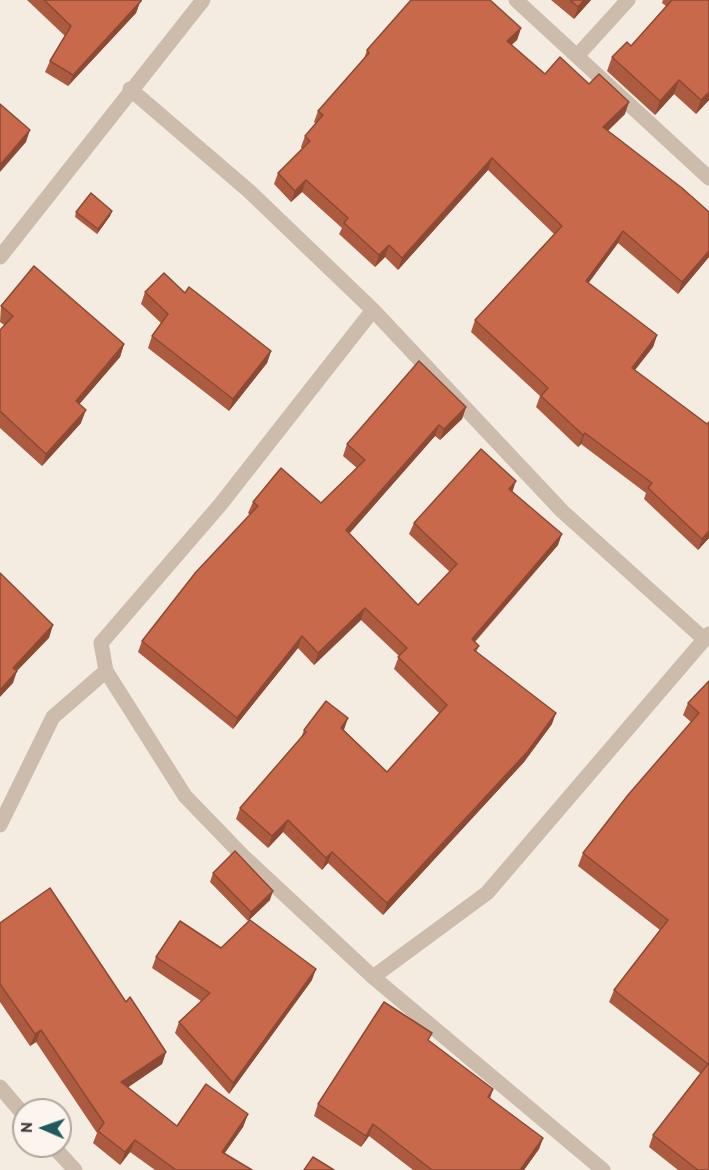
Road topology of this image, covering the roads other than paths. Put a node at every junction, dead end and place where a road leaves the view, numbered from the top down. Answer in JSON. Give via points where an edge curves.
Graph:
{"nodes":[{"id":1,"x":203,"y":0,"type":"edge"},
{"id":2,"x":516,"y":0,"type":"edge"},
{"id":3,"x":628,"y":0,"type":"edge"},
{"id":4,"x":577,"y":56,"type":"junction"},
{"id":5,"x":130,"y":89,"type":"junction"},
{"id":6,"x":709,"y":178,"type":"edge"},
{"id":7,"x":0,"y":257,"type":"edge"},
{"id":8,"x":373,"y":310,"type":"junction"},
{"id":9,"x":707,"y":636,"type":"edge"},
{"id":10,"x":106,"y":671,"type":"junction"},
{"id":11,"x":0,"y":825,"type":"edge"},
{"id":12,"x":373,"y":977,"type":"junction"},
{"id":13,"x":0,"y":1086,"type":"edge"},
{"id":14,"x":12,"y":1100,"type":"edge"},
{"id":15,"x":64,"y":1158,"type":"edge"},
{"id":16,"x":75,"y":1170,"type":"edge"},
{"id":17,"x":603,"y":1170,"type":"edge"}],
"edges":[{"from":1,"to":5,"type":"street"},
{"from":2,"to":4,"type":"street"},
{"from":3,"to":4,"type":"street"},
{"from":4,"to":6,"type":"street"},
{"from":5,"to":7,"type":"street"},
{"from":5,"to":8,"type":"street","via":[[249,190]]},
{"from":8,"to":9,"type":"street","via":[[562,511]]},
{"from":8,"to":10,"type":"street","via":[[220,505],[101,643]]},
{"from":9,"to":12,"type":"street","via":[[487,893]]},
{"from":10,"to":11,"type":"street","via":[[53,717]]},
{"from":10,"to":12,"type":"street","via":[[185,796]]},
{"from":12,"to":17,"type":"street"},
{"from":13,"to":14,"type":"street"},
{"from":15,"to":16,"type":"street"}]}
